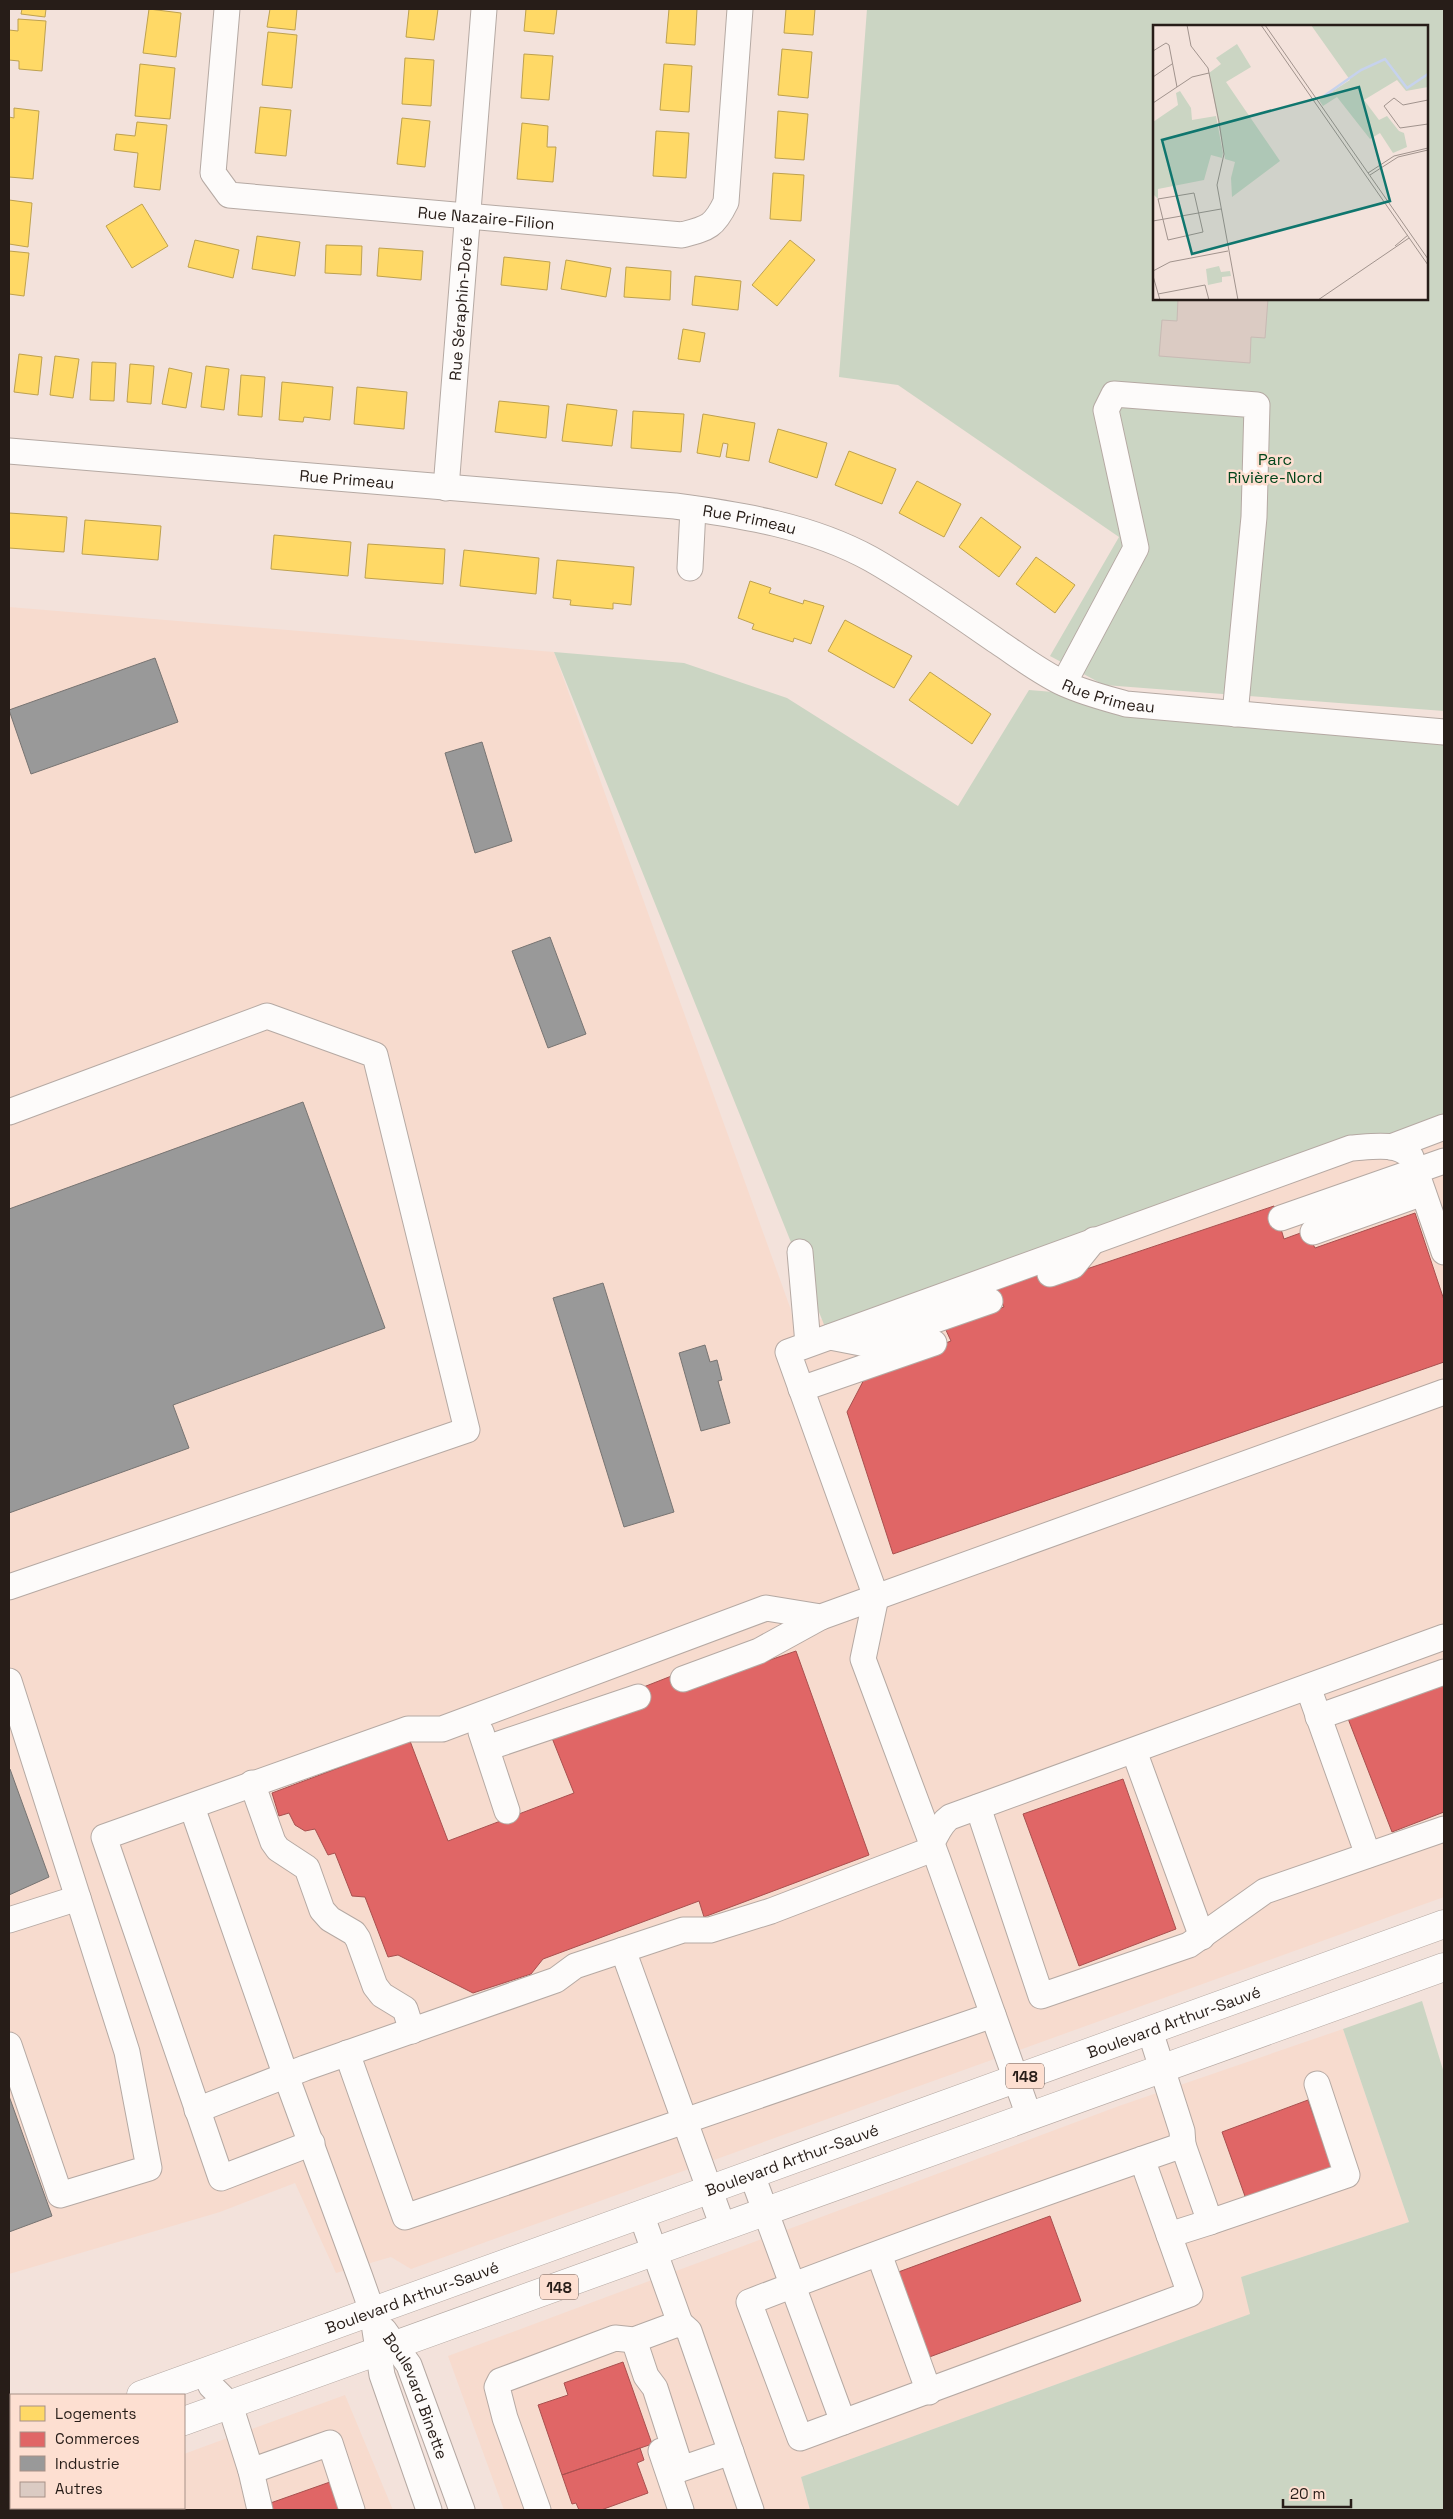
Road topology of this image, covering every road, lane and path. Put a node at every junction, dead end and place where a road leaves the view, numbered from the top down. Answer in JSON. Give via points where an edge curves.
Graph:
{"nodes":[{"id":1,"x":227,"y":9,"type":"edge"},
{"id":2,"x":484,"y":9,"type":"edge"},
{"id":3,"x":740,"y":9,"type":"edge"},
{"id":4,"x":467,"y":217,"type":"junction"},
{"id":5,"x":9,"y":451,"type":"edge"},
{"id":6,"x":446,"y":488,"type":"junction"},
{"id":7,"x":693,"y":509,"type":"junction"},
{"id":8,"x":690,"y":568,"type":"dead end"},
{"id":9,"x":1064,"y":683,"type":"junction"},
{"id":10,"x":1235,"y":714,"type":"junction"},
{"id":11,"x":1444,"y":732,"type":"edge"},
{"id":12,"x":9,"y":1112,"type":"edge"},
{"id":13,"x":1444,"y":1127,"type":"edge"},
{"id":14,"x":1391,"y":1147,"type":"junction"},
{"id":15,"x":1444,"y":1161,"type":"edge"},
{"id":16,"x":1427,"y":1190,"type":"edge"},
{"id":17,"x":1281,"y":1218,"type":"dead end"},
{"id":18,"x":1313,"y":1232,"type":"dead end"},
{"id":19,"x":1094,"y":1239,"type":"junction"},
{"id":20,"x":800,"y":1252,"type":"dead end"},
{"id":21,"x":1444,"y":1252,"type":"edge"},
{"id":22,"x":1050,"y":1274,"type":"dead end"},
{"id":23,"x":990,"y":1301,"type":"dead end"},
{"id":24,"x":818,"y":1340,"type":"junction"},
{"id":25,"x":934,"y":1343,"type":"dead end"},
{"id":26,"x":801,"y":1389,"type":"junction"},
{"id":27,"x":1444,"y":1392,"type":"edge"},
{"id":28,"x":9,"y":1587,"type":"edge"},
{"id":29,"x":876,"y":1597,"type":"junction"},
{"id":30,"x":822,"y":1618,"type":"junction"},
{"id":31,"x":1444,"y":1637,"type":"edge"},
{"id":32,"x":1444,"y":1672,"type":"edge"},
{"id":33,"x":683,"y":1679,"type":"dead end"},
{"id":34,"x":9,"y":1681,"type":"edge"},
{"id":35,"x":1308,"y":1687,"type":"junction"},
{"id":36,"x":638,"y":1696,"type":"dead end"},
{"id":37,"x":475,"y":1716,"type":"junction"},
{"id":38,"x":1318,"y":1717,"type":"junction"},
{"id":39,"x":486,"y":1748,"type":"junction"},
{"id":40,"x":1134,"y":1751,"type":"junction"},
{"id":41,"x":252,"y":1783,"type":"junction"},
{"id":42,"x":192,"y":1807,"type":"junction"},
{"id":43,"x":978,"y":1807,"type":"junction"},
{"id":44,"x":507,"y":1811,"type":"dead end"},
{"id":45,"x":1444,"y":1829,"type":"edge"},
{"id":46,"x":932,"y":1844,"type":"junction"},
{"id":47,"x":1368,"y":1855,"type":"junction"},
{"id":48,"x":78,"y":1898,"type":"junction"},
{"id":49,"x":9,"y":1920,"type":"edge"},
{"id":50,"x":1444,"y":1924,"type":"edge"},
{"id":51,"x":1202,"y":1937,"type":"junction"},
{"id":52,"x":623,"y":1950,"type":"junction"},
{"id":53,"x":1444,"y":1967,"type":"edge"},
{"id":54,"x":993,"y":2015,"type":"junction"},
{"id":55,"x":412,"y":2030,"type":"junction"},
{"id":56,"x":1150,"y":2031,"type":"junction"},
{"id":57,"x":9,"y":2045,"type":"edge"},
{"id":58,"x":347,"y":2053,"type":"junction"},
{"id":59,"x":1162,"y":2068,"type":"junction"},
{"id":60,"x":287,"y":2076,"type":"junction"},
{"id":61,"x":1016,"y":2080,"type":"junction"},
{"id":62,"x":1317,"y":2084,"type":"dead end"},
{"id":63,"x":197,"y":2110,"type":"junction"},
{"id":64,"x":1029,"y":2116,"type":"junction"},
{"id":65,"x":684,"y":2122,"type":"junction"},
{"id":66,"x":312,"y":2143,"type":"junction"},
{"id":67,"x":1183,"y":2144,"type":"junction"},
{"id":68,"x":1142,"y":2159,"type":"junction"},
{"id":69,"x":752,"y":2174,"type":"junction"},
{"id":70,"x":709,"y":2190,"type":"junction"},
{"id":71,"x":766,"y":2211,"type":"junction"},
{"id":72,"x":641,"y":2214,"type":"junction"},
{"id":73,"x":1210,"y":2222,"type":"junction"},
{"id":74,"x":723,"y":2227,"type":"junction"},
{"id":75,"x":1169,"y":2235,"type":"junction"},
{"id":76,"x":656,"y":2252,"type":"junction"},
{"id":77,"x":879,"y":2254,"type":"junction"},
{"id":78,"x":793,"y":2285,"type":"junction"},
{"id":79,"x":372,"y":2311,"type":"junction"},
{"id":80,"x":680,"y":2323,"type":"junction"},
{"id":81,"x":634,"y":2340,"type":"junction"},
{"id":82,"x":391,"y":2360,"type":"junction"},
{"id":83,"x":205,"y":2372,"type":"junction"},
{"id":84,"x":646,"y":2376,"type":"junction"},
{"id":85,"x":929,"y":2392,"type":"junction"},
{"id":86,"x":144,"y":2394,"type":"edge"},
{"id":87,"x":230,"y":2405,"type":"junction"},
{"id":88,"x":185,"y":2421,"type":"edge"},
{"id":89,"x":843,"y":2422,"type":"junction"},
{"id":90,"x":731,"y":2452,"type":"junction"},
{"id":91,"x":250,"y":2471,"type":"junction"},
{"id":92,"x":462,"y":2509,"type":"edge"},
{"id":93,"x":532,"y":2509,"type":"edge"},
{"id":94,"x":260,"y":2510,"type":"edge"},
{"id":95,"x":352,"y":2510,"type":"edge"},
{"id":96,"x":429,"y":2510,"type":"edge"},
{"id":97,"x":681,"y":2510,"type":"edge"},
{"id":98,"x":751,"y":2510,"type":"edge"}],
"edges":[{"from":1,"to":4,"type":"street","name":"Rue Nazaire-Filion","via":[[213,174],[229,195]]},
{"from":2,"to":4,"type":"street","name":"Rue Séraphin-Doré"},
{"from":3,"to":4,"type":"street","name":"Rue Nazaire-Filion","via":[[726,202],[708,228],[682,235]]},
{"from":4,"to":6,"type":"street","name":"Rue Séraphin-Doré"},
{"from":5,"to":6,"type":"street","name":"Rue Primeau"},
{"from":6,"to":7,"type":"street","name":"Rue Primeau"},
{"from":7,"to":8,"type":"street"},
{"from":7,"to":9,"type":"street","name":"Rue Primeau","via":[[782,525],[869,558]]},
{"from":9,"to":10,"type":"street","name":"Rue Primeau","via":[[1126,704]]},
{"from":9,"to":10,"type":"street","via":[[1136,548],[1106,410],[1114,394],[1258,404],[1254,517]]},
{"from":10,"to":11,"type":"street","name":"Rue Primeau"},
{"from":12,"to":28,"type":"street","via":[[267,1016],[375,1054],[467,1430]]},
{"from":13,"to":14,"type":"street"},
{"from":14,"to":16,"type":"street","via":[[1406,1152]]},
{"from":14,"to":19,"type":"street","via":[[1351,1148]]},
{"from":15,"to":16,"type":"street"},
{"from":16,"to":17,"type":"street"},
{"from":16,"to":18,"type":"street"},
{"from":16,"to":21,"type":"street"},
{"from":19,"to":22,"type":"street","via":[[1073,1266]]},
{"from":19,"to":24,"type":"street"},
{"from":20,"to":24,"type":"street"},
{"from":23,"to":24,"type":"street","via":[[866,1344]]},
{"from":24,"to":26,"type":"street","via":[[788,1352]]},
{"from":25,"to":26,"type":"street"},
{"from":26,"to":29,"type":"street"},
{"from":27,"to":29,"type":"street"},
{"from":29,"to":30,"type":"street"},
{"from":29,"to":46,"type":"street","via":[[863,1659]]},
{"from":30,"to":33,"type":"street","via":[[759,1651]]},
{"from":30,"to":37,"type":"street","via":[[766,1608]]},
{"from":31,"to":35,"type":"street"},
{"from":32,"to":38,"type":"street"},
{"from":34,"to":48,"type":"street"},
{"from":35,"to":38,"type":"street"},
{"from":35,"to":40,"type":"street"},
{"from":36,"to":39,"type":"street"},
{"from":37,"to":39,"type":"street"},
{"from":37,"to":41,"type":"street","via":[[442,1728],[408,1729]]},
{"from":38,"to":47,"type":"street"},
{"from":39,"to":44,"type":"street"},
{"from":40,"to":43,"type":"street"},
{"from":40,"to":51,"type":"street"},
{"from":41,"to":42,"type":"street"},
{"from":41,"to":55,"type":"street","via":[[273,1842],[278,1849],[307,1868],[322,1910],[330,1919],[354,1933],[375,1986],[382,1995],[405,2009]]},
{"from":42,"to":60,"type":"street","name":"Boulevard Binette"},
{"from":42,"to":63,"type":"street","via":[[104,1837]]},
{"from":43,"to":46,"type":"street","via":[[944,1822]]},
{"from":43,"to":51,"type":"street","via":[[1041,1996],[1189,1945]]},
{"from":45,"to":47,"type":"street"},
{"from":46,"to":52,"type":"street","via":[[920,1854],[771,1911],[710,1930],[683,1930]]},
{"from":46,"to":54,"type":"street"},
{"from":47,"to":51,"type":"street","via":[[1265,1891]]},
{"from":48,"to":49,"type":"street"},
{"from":48,"to":57,"type":"street","via":[[127,2052],[149,2168],[60,2194]]},
{"from":50,"to":56,"type":"main road","name":"Boulevard Arthur-Sauvé","number":"148"},
{"from":52,"to":55,"type":"street","via":[[575,1966],[556,1980]]},
{"from":52,"to":65,"type":"street"},
{"from":53,"to":59,"type":"main road","number":"148"},
{"from":54,"to":61,"type":"street"},
{"from":54,"to":65,"type":"street"},
{"from":55,"to":58,"type":"street"},
{"from":56,"to":59,"type":"street"},
{"from":56,"to":61,"type":"main road","name":"Boulevard Arthur-Sauvé","number":"148"},
{"from":58,"to":60,"type":"street"},
{"from":58,"to":65,"type":"street","via":[[405,2217]]},
{"from":59,"to":64,"type":"main road","number":"148"},
{"from":59,"to":67,"type":"street"},
{"from":60,"to":63,"type":"street"},
{"from":60,"to":66,"type":"street","name":"Boulevard Binette"},
{"from":61,"to":64,"type":"street"},
{"from":61,"to":69,"type":"main road","name":"Boulevard Arthur-Sauvé","number":"148"},
{"from":62,"to":73,"type":"street","via":[[1347,2175]]},
{"from":63,"to":66,"type":"street","via":[[221,2178]]},
{"from":64,"to":71,"type":"main road","number":"148"},
{"from":65,"to":70,"type":"street"},
{"from":66,"to":79,"type":"street","name":"Boulevard Binette"},
{"from":67,"to":68,"type":"street"},
{"from":67,"to":73,"type":"street"},
{"from":68,"to":75,"type":"street"},
{"from":68,"to":77,"type":"street"},
{"from":69,"to":70,"type":"main road","name":"Boulevard Arthur-Sauvé","number":"148"},
{"from":69,"to":71,"type":"street"},
{"from":70,"to":72,"type":"main road","name":"Boulevard Arthur-Sauvé","number":"148"},
{"from":70,"to":74,"type":"street"},
{"from":71,"to":74,"type":"main road","number":"148"},
{"from":71,"to":78,"type":"street"},
{"from":72,"to":76,"type":"street"},
{"from":72,"to":79,"type":"main road","name":"Boulevard Arthur-Sauvé","number":"148"},
{"from":73,"to":75,"type":"street"},
{"from":74,"to":76,"type":"main road","number":"148"},
{"from":75,"to":85,"type":"street","via":[[1190,2294]]},
{"from":76,"to":80,"type":"street"},
{"from":76,"to":82,"type":"main road","number":"148"},
{"from":77,"to":78,"type":"street"},
{"from":77,"to":85,"type":"street"},
{"from":78,"to":89,"type":"street"},
{"from":78,"to":89,"type":"street","via":[[749,2302],[800,2438]]},
{"from":79,"to":82,"type":"street","name":"Boulevard Binette"},
{"from":79,"to":83,"type":"main road","name":"Boulevard Arthur-Sauvé","number":"148"},
{"from":80,"to":81,"type":"street"},
{"from":80,"to":90,"type":"street","via":[[689,2331]]},
{"from":81,"to":84,"type":"street"},
{"from":81,"to":93,"type":"street","via":[[615,2338],[498,2383],[496,2392]]},
{"from":82,"to":87,"type":"main road","number":"148"},
{"from":82,"to":92,"type":"street","name":"Boulevard Binette"},
{"from":82,"to":96,"type":"street","name":"Boulevard Binette"},
{"from":83,"to":86,"type":"main road","name":"Boulevard Arthur-Sauvé","number":"148"},
{"from":83,"to":87,"type":"street","via":[[210,2386]]},
{"from":84,"to":90,"type":"street","via":[[655,2388],[681,2469]]},
{"from":84,"to":97,"type":"street","via":[[644,2404]]},
{"from":85,"to":89,"type":"street"},
{"from":87,"to":88,"type":"main road","number":"148"},
{"from":87,"to":91,"type":"street"},
{"from":90,"to":98,"type":"street"},
{"from":91,"to":94,"type":"street"},
{"from":91,"to":95,"type":"street","via":[[330,2443]]}]}
